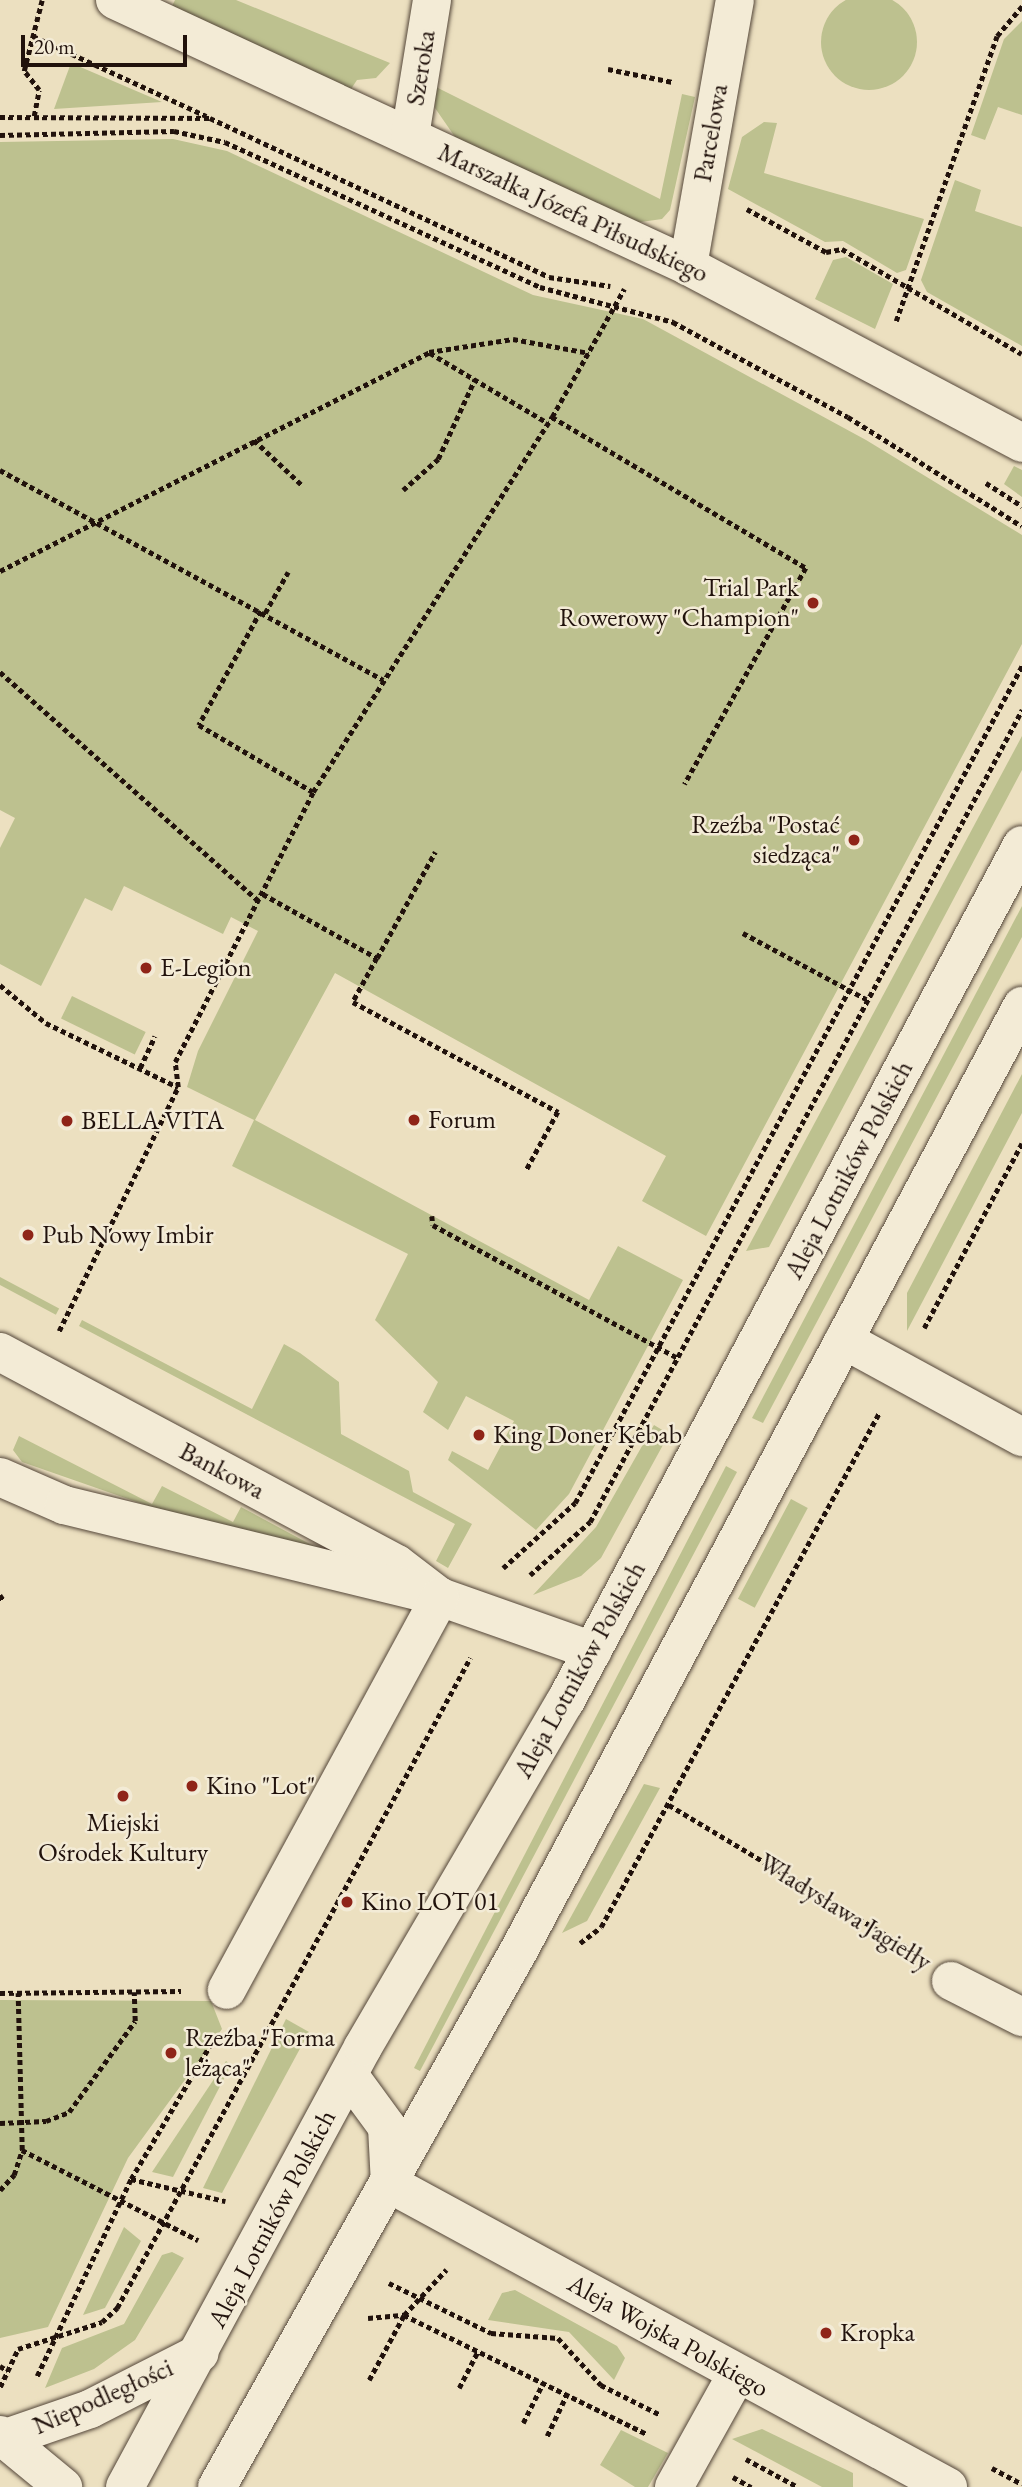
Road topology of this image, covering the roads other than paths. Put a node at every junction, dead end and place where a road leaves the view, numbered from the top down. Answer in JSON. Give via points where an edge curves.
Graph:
{"nodes":[{"id":1,"x":115,"y":0,"type":"edge"},
{"id":2,"x":432,"y":0,"type":"edge"},
{"id":3,"x":735,"y":0,"type":"edge"},
{"id":4,"x":410,"y":136,"type":"junction"},
{"id":5,"x":688,"y":266,"type":"junction"},
{"id":6,"x":1022,"y":443,"type":"edge"},
{"id":7,"x":1022,"y":845,"type":"edge"},
{"id":8,"x":1022,"y":1006,"type":"edge"},
{"id":9,"x":844,"y":1339,"type":"junction"},
{"id":10,"x":0,"y":1352,"type":"edge"},
{"id":11,"x":1022,"y":1437,"type":"edge"},
{"id":12,"x":0,"y":1477,"type":"edge"},
{"id":13,"x":468,"y":1607,"type":"junction"},
{"id":14,"x":593,"y":1651,"type":"junction"},
{"id":15,"x":951,"y":1981,"type":"road end"},
{"id":16,"x":227,"y":1990,"type":"road end"},
{"id":17,"x":1022,"y":2017,"type":"edge"},
{"id":18,"x":349,"y":2075,"type":"junction"},
{"id":19,"x":390,"y":2184,"type":"junction"},
{"id":20,"x":200,"y":2353,"type":"junction"},
{"id":21,"x":737,"y":2374,"type":"junction"},
{"id":22,"x":3,"y":2436,"type":"edge"},
{"id":23,"x":689,"y":2460,"type":"edge"},
{"id":24,"x":63,"y":2487,"type":"edge"},
{"id":25,"x":125,"y":2487,"type":"edge"},
{"id":26,"x":217,"y":2487,"type":"edge"},
{"id":27,"x":948,"y":2487,"type":"edge"}],
"edges":[{"from":1,"to":4,"type":"street","name":"Marszałka Józefa Piłsudskiego"},
{"from":2,"to":4,"type":"street","name":"Szeroka"},
{"from":3,"to":5,"type":"street","name":"Parcelowa"},
{"from":4,"to":5,"type":"street","name":"Marszałka Józefa Piłsudskiego"},
{"from":5,"to":6,"type":"street","name":"Marszałka Józefa Piłsudskiego"},
{"from":7,"to":14,"type":"street","name":"Aleja Lotników Polskich"},
{"from":8,"to":9,"type":"street"},
{"from":9,"to":11,"type":"street"},
{"from":9,"to":19,"type":"street"},
{"from":10,"to":13,"type":"street","name":"Bankowa","via":[[397,1564]]},
{"from":12,"to":13,"type":"street","name":"Bankowa","via":[[64,1505]]},
{"from":13,"to":14,"type":"street","name":"Bankowa"},
{"from":13,"to":16,"type":"street"},
{"from":14,"to":18,"type":"street","name":"Aleja Lotników Polskich"},
{"from":15,"to":17,"type":"street","name":"Władysława Jagiełły"},
{"from":18,"to":19,"type":"street","via":[[387,2127]]},
{"from":18,"to":20,"type":"street","name":"Aleja Lotników Polskich"},
{"from":19,"to":21,"type":"street","name":"Aleja Wojska Polskiego"},
{"from":19,"to":26,"type":"street"},
{"from":20,"to":22,"type":"street","name":"Niepodległości","via":[[90,2409]]},
{"from":20,"to":25,"type":"street","name":"Aleja Lotników Polskich"},
{"from":21,"to":23,"type":"street"},
{"from":21,"to":27,"type":"street","name":"Aleja Wojska Polskiego"},
{"from":22,"to":24,"type":"street","name":"Niepodległości"}]}
